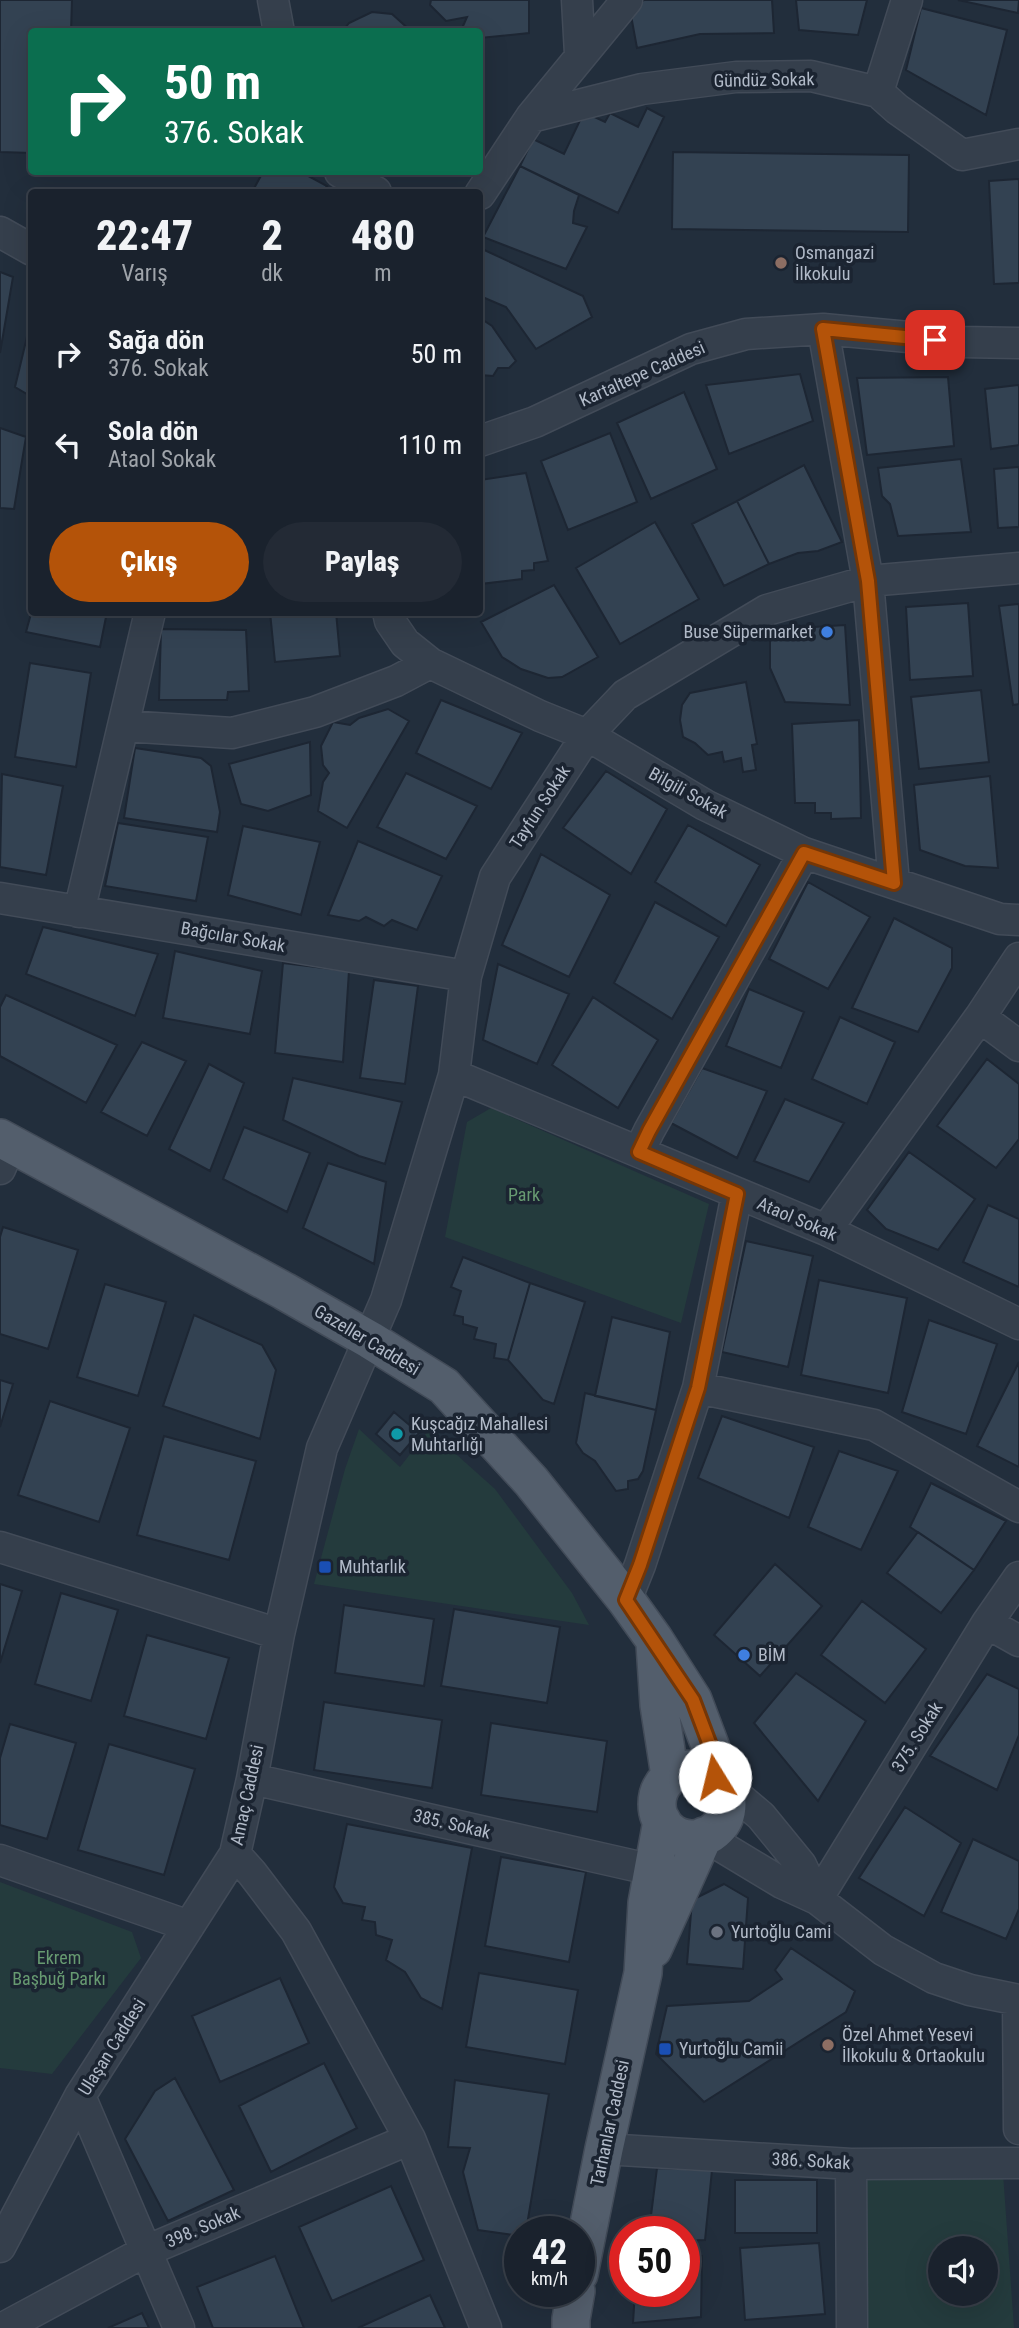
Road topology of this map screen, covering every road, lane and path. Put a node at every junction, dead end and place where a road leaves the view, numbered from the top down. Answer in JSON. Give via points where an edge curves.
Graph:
{"nodes":[{"id":1,"x":272,"y":0,"type":"edge"},
{"id":2,"x":577,"y":0,"type":"edge"},
{"id":3,"x":626,"y":0,"type":"edge"},
{"id":4,"x":907,"y":0,"type":"edge"},
{"id":5,"x":278,"y":28,"type":"edge"},
{"id":6,"x":580,"y":54,"type":"junction"},
{"id":7,"x":878,"y":92,"type":"junction"},
{"id":8,"x":531,"y":117,"type":"junction"},
{"id":9,"x":1019,"y":145,"type":"edge"},
{"id":10,"x":345,"y":175,"type":"edge"},
{"id":11,"x":371,"y":189,"type":"edge"},
{"id":12,"x":483,"y":189,"type":"edge"},
{"id":13,"x":0,"y":232,"type":"edge"},
{"id":14,"x":28,"y":248,"type":"edge"},
{"id":15,"x":823,"y":329,"type":"junction"},
{"id":16,"x":1019,"y":343,"type":"edge"},
{"id":17,"x":483,"y":440,"type":"edge"},
{"id":18,"x":1019,"y":568,"type":"edge"},
{"id":19,"x":868,"y":581,"type":"junction"},
{"id":20,"x":149,"y":616,"type":"edge"},
{"id":21,"x":389,"y":616,"type":"edge"},
{"id":22,"x":429,"y":663,"type":"junction"},
{"id":23,"x":124,"y":726,"type":"junction"},
{"id":24,"x":587,"y":735,"type":"junction"},
{"id":25,"x":804,"y":853,"type":"junction"},
{"id":26,"x":894,"y":883,"type":"junction"},
{"id":27,"x":0,"y":898,"type":"edge"},
{"id":28,"x":79,"y":912,"type":"junction"},
{"id":29,"x":1019,"y":920,"type":"edge"},
{"id":30,"x":1019,"y":958,"type":"edge"},
{"id":31,"x":466,"y":976,"type":"junction"},
{"id":32,"x":980,"y":1017,"type":"junction"},
{"id":33,"x":1019,"y":1046,"type":"edge"},
{"id":34,"x":454,"y":1075,"type":"junction"},
{"id":35,"x":4,"y":1150,"type":"edge"},
{"id":36,"x":639,"y":1152,"type":"junction"},
{"id":37,"x":737,"y":1194,"type":"junction"},
{"id":38,"x":827,"y":1230,"type":"junction"},
{"id":39,"x":1019,"y":1324,"type":"edge"},
{"id":40,"x":370,"y":1340,"type":"junction"},
{"id":41,"x":698,"y":1388,"type":"junction"},
{"id":42,"x":1019,"y":1507,"type":"edge"},
{"id":43,"x":0,"y":1547,"type":"edge"},
{"id":44,"x":1019,"y":1577,"type":"edge"},
{"id":45,"x":626,"y":1600,"type":"junction"},
{"id":46,"x":987,"y":1623,"type":"junction"},
{"id":47,"x":279,"y":1634,"type":"junction"},
{"id":48,"x":654,"y":1640,"type":"junction"},
{"id":49,"x":1019,"y":1641,"type":"edge"},
{"id":50,"x":670,"y":1776,"type":"junction"},
{"id":51,"x":715,"y":1777,"type":"junction"},
{"id":52,"x":252,"y":1779,"type":"junction"},
{"id":53,"x":662,"y":1821,"type":"junction"},
{"id":54,"x":704,"y":1836,"type":"junction"},
{"id":55,"x":235,"y":1854,"type":"junction"},
{"id":56,"x":0,"y":1860,"type":"edge"},
{"id":57,"x":653,"y":1870,"type":"junction"},
{"id":58,"x":817,"y":1899,"type":"junction"},
{"id":59,"x":189,"y":1926,"type":"junction"},
{"id":60,"x":643,"y":1973,"type":"junction"},
{"id":61,"x":1019,"y":2000,"type":"edge"},
{"id":62,"x":80,"y":2096,"type":"junction"},
{"id":63,"x":1019,"y":2129,"type":"edge"},
{"id":64,"x":410,"y":2139,"type":"junction"},
{"id":65,"x":604,"y":2149,"type":"junction"},
{"id":66,"x":1019,"y":2163,"type":"edge"},
{"id":67,"x":851,"y":2164,"type":"junction"},
{"id":68,"x":591,"y":2216,"type":"edge"},
{"id":69,"x":0,"y":2247,"type":"edge"},
{"id":70,"x":146,"y":2251,"type":"junction"},
{"id":71,"x":573,"y":2307,"type":"edge"},
{"id":72,"x":3,"y":2328,"type":"edge"},
{"id":73,"x":179,"y":2328,"type":"edge"},
{"id":74,"x":486,"y":2328,"type":"edge"},
{"id":75,"x":571,"y":2328,"type":"edge"},
{"id":76,"x":852,"y":2328,"type":"edge"}],
"edges":[{"from":1,"to":5,"type":"street"},
{"from":2,"to":6,"type":"street"},
{"from":3,"to":6,"type":"street"},
{"from":4,"to":7,"type":"street"},
{"from":6,"to":8,"type":"street"},
{"from":7,"to":8,"type":"street","name":"Gündüz Sokak","via":[[811,76],[736,77],[642,89]]},
{"from":7,"to":9,"type":"street","name":"Gündüz Sokak","via":[[962,155]]},
{"from":8,"to":12,"type":"street"},
{"from":10,"to":11,"type":"street"},
{"from":13,"to":14,"type":"street"},
{"from":15,"to":16,"type":"street","name":"Kartaltepe Caddesi"},
{"from":15,"to":17,"type":"street","name":"Kartaltepe Caddesi","via":[[746,334],[691,349],[535,422]]},
{"from":15,"to":19,"type":"street"},
{"from":18,"to":19,"type":"street","name":"Tayfun Sokak"},
{"from":19,"to":24,"type":"street","name":"Tayfun Sokak","via":[[767,610],[625,695]]},
{"from":19,"to":26,"type":"street"},
{"from":20,"to":23,"type":"street"},
{"from":21,"to":22,"type":"street","name":"Bilgili Sokak","via":[[405,643]]},
{"from":22,"to":23,"type":"street","via":[[396,681],[315,712],[232,733]]},
{"from":22,"to":24,"type":"street","name":"Bilgili Sokak"},
{"from":23,"to":28,"type":"street"},
{"from":24,"to":25,"type":"street","name":"Bilgili Sokak","via":[[705,805]]},
{"from":24,"to":31,"type":"street","name":"Tayfun Sokak","via":[[495,877]]},
{"from":25,"to":26,"type":"street","name":"Bilgili Sokak"},
{"from":25,"to":36,"type":"street"},
{"from":26,"to":29,"type":"street","name":"Bilgili Sokak","via":[[1000,919]]},
{"from":27,"to":28,"type":"street","name":"Bağcılar Sokak"},
{"from":28,"to":31,"type":"street","name":"Bağcılar Sokak"},
{"from":30,"to":32,"type":"street"},
{"from":31,"to":34,"type":"street","name":"Tayfun Sokak"},
{"from":32,"to":33,"type":"street"},
{"from":32,"to":38,"type":"street"},
{"from":34,"to":36,"type":"street","name":"Ataol Sokak"},
{"from":34,"to":40,"type":"street","name":"Tayfun Sokak"},
{"from":35,"to":40,"type":"main road","name":"Gazeller Caddesi"},
{"from":36,"to":37,"type":"street","name":"Ataol Sokak"},
{"from":37,"to":38,"type":"street","name":"Ataol Sokak"},
{"from":37,"to":41,"type":"street"},
{"from":38,"to":39,"type":"street","name":"Ataol Sokak"},
{"from":40,"to":45,"type":"main road","name":"Gazeller Caddesi","via":[[444,1387],[531,1481]]},
{"from":40,"to":47,"type":"street","name":"Amaç Caddesi","via":[[322,1448]]},
{"from":41,"to":42,"type":"street","via":[[874,1425]]},
{"from":41,"to":45,"type":"street"},
{"from":43,"to":47,"type":"street"},
{"from":44,"to":46,"type":"street","name":"375. Sokak"},
{"from":45,"to":48,"type":"main road","name":"Gazeller Caddesi"},
{"from":46,"to":49,"type":"street"},
{"from":46,"to":58,"type":"street","name":"375. Sokak"},
{"from":47,"to":52,"type":"street","name":"Amaç Caddesi"},
{"from":48,"to":50,"type":"main road"},
{"from":48,"to":51,"type":"main road","name":"Gazeller Caddesi","via":[[693,1700],[711,1748]]},
{"from":50,"to":51,"type":"main road","via":[[693,1769]]},
{"from":50,"to":53,"type":"main road","via":[[657,1802]]},
{"from":51,"to":54,"type":"main road","via":[[726,1798],[726,1810],[715,1830]]},
{"from":51,"to":58,"type":"street","via":[[761,1816],[801,1865]]},
{"from":52,"to":55,"type":"street","name":"Amaç Caddesi"},
{"from":52,"to":57,"type":"street","name":"385. Sokak"},
{"from":53,"to":54,"type":"main road","via":[[676,1835]]},
{"from":53,"to":57,"type":"main road","name":"Tarhanlar Caddesi"},
{"from":54,"to":58,"type":"street"},
{"from":54,"to":60,"type":"main road","name":"Tarhanlar Caddesi"},
{"from":55,"to":59,"type":"street","name":"Ulaşan Caddesi"},
{"from":55,"to":64,"type":"street","name":"Amaç Caddesi","via":[[296,1931]]},
{"from":56,"to":59,"type":"street"},
{"from":57,"to":60,"type":"main road","name":"Tarhanlar Caddesi"},
{"from":58,"to":61,"type":"street","via":[[883,1950],[934,1978]]},
{"from":59,"to":62,"type":"street","name":"Ulaşan Caddesi"},
{"from":60,"to":65,"type":"main road","name":"Tarhanlar Caddesi"},
{"from":61,"to":63,"type":"street"},
{"from":62,"to":69,"type":"street","name":"Ulaşan Caddesi"},
{"from":62,"to":70,"type":"street"},
{"from":64,"to":70,"type":"street","name":"398. Sokak"},
{"from":64,"to":74,"type":"street","name":"Amaç Caddesi"},
{"from":65,"to":67,"type":"street","name":"386. Sokak"},
{"from":65,"to":68,"type":"main road","name":"Tarhanlar Caddesi"},
{"from":66,"to":67,"type":"street","name":"386. Sokak"},
{"from":67,"to":76,"type":"street"},
{"from":70,"to":72,"type":"street","name":"398. Sokak"},
{"from":70,"to":73,"type":"street"},
{"from":71,"to":75,"type":"main road"}]}
